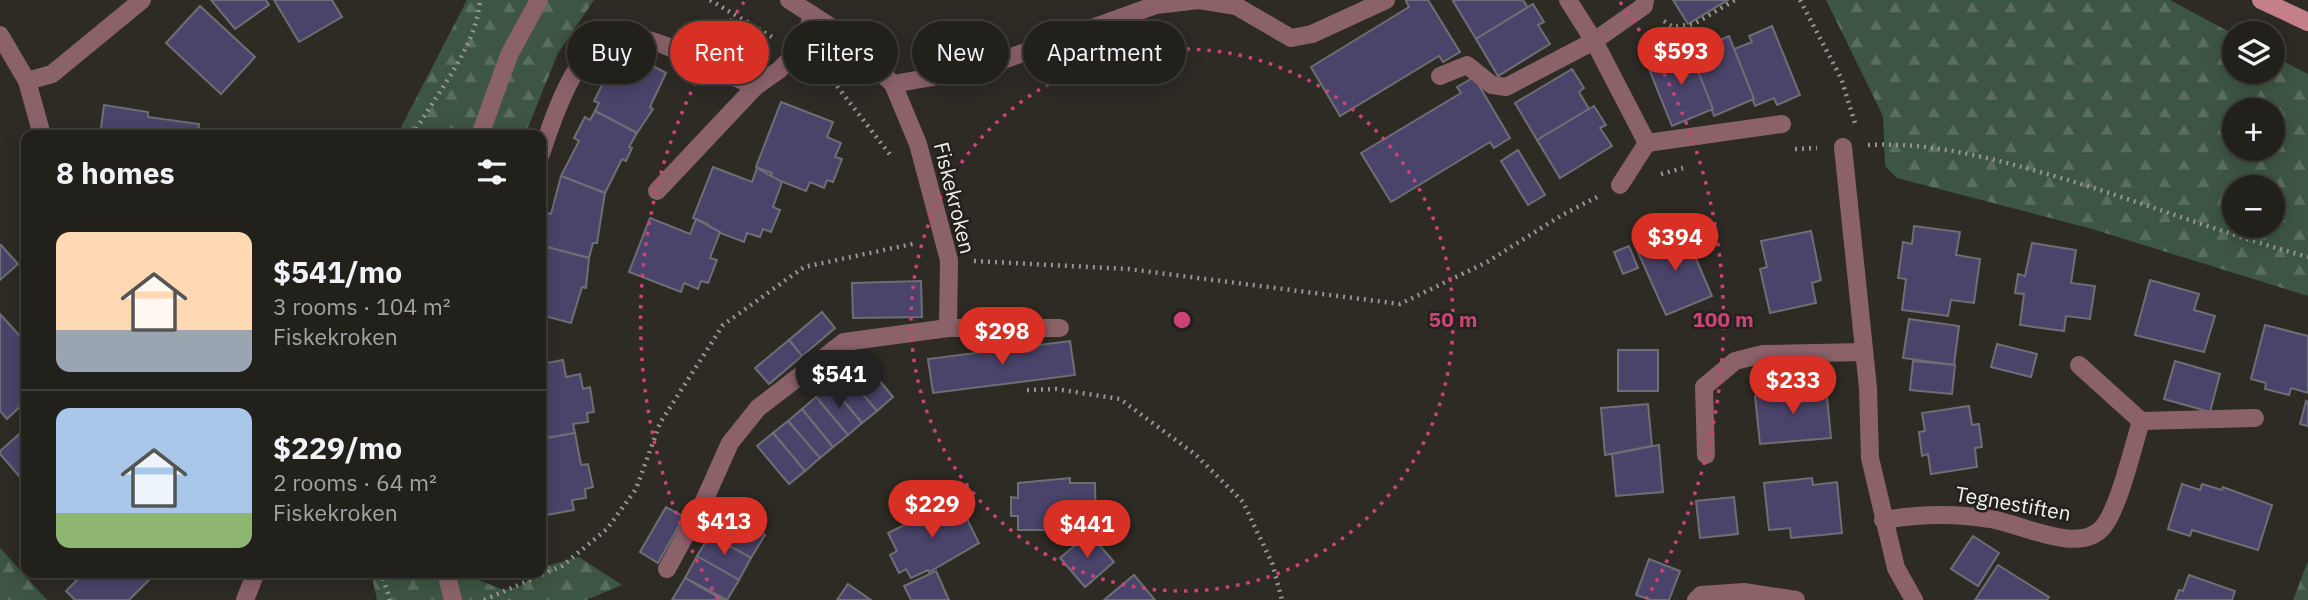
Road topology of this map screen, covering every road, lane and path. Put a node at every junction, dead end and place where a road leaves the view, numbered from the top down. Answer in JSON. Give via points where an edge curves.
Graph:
{"nodes":[{"id":1,"x":142,"y":0,"type":"edge"},
{"id":2,"x":480,"y":0,"type":"edge"},
{"id":3,"x":539,"y":0,"type":"edge"},
{"id":4,"x":710,"y":0,"type":"edge"},
{"id":5,"x":789,"y":0,"type":"edge"},
{"id":6,"x":1386,"y":0,"type":"edge"},
{"id":7,"x":1568,"y":0,"type":"edge"},
{"id":8,"x":1735,"y":0,"type":"edge"},
{"id":9,"x":1800,"y":0,"type":"edge"},
{"id":10,"x":2261,"y":0,"type":"edge"},
{"id":11,"x":1645,"y":3,"type":"edge"},
{"id":12,"x":813,"y":15,"type":"junction"},
{"id":13,"x":810,"y":21,"type":"edge"},
{"id":14,"x":822,"y":21,"type":"edge"},
{"id":15,"x":2308,"y":22,"type":"edge"},
{"id":16,"x":0,"y":35,"type":"edge"},
{"id":17,"x":1594,"y":41,"type":"junction"},
{"id":18,"x":783,"y":42,"type":"edge"},
{"id":19,"x":783,"y":66,"type":"edge"},
{"id":20,"x":1440,"y":76,"type":"dead end"},
{"id":21,"x":27,"y":81,"type":"junction"},
{"id":22,"x":898,"y":83,"type":"edge"},
{"id":23,"x":836,"y":84,"type":"edge"},
{"id":24,"x":893,"y":84,"type":"edge"},
{"id":25,"x":755,"y":87,"type":"junction"},
{"id":26,"x":1782,"y":124,"type":"dead end"},
{"id":27,"x":42,"y":130,"type":"edge"},
{"id":28,"x":416,"y":130,"type":"edge"},
{"id":29,"x":482,"y":130,"type":"edge"},
{"id":30,"x":546,"y":140,"type":"edge"},
{"id":31,"x":1647,"y":143,"type":"junction"},
{"id":32,"x":1861,"y":146,"type":"junction"},
{"id":33,"x":1843,"y":147,"type":"junction"},
{"id":34,"x":1785,"y":150,"type":"dead end"},
{"id":35,"x":895,"y":162,"type":"dead end"},
{"id":36,"x":1692,"y":166,"type":"dead end"},
{"id":37,"x":1620,"y":185,"type":"junction"},
{"id":38,"x":657,"y":191,"type":"dead end"},
{"id":39,"x":914,"y":231,"type":"dead end"},
{"id":40,"x":916,"y":243,"type":"junction"},
{"id":41,"x":2308,"y":257,"type":"edge"},
{"id":42,"x":949,"y":260,"type":"junction"},
{"id":43,"x":948,"y":328,"type":"junction"},
{"id":44,"x":1060,"y":328,"type":"dead end"},
{"id":45,"x":1864,"y":352,"type":"junction"},
{"id":46,"x":2079,"y":365,"type":"dead end"},
{"id":47,"x":1027,"y":390,"type":"dead end"},
{"id":48,"x":2255,"y":418,"type":"dead end"},
{"id":49,"x":2141,"y":421,"type":"junction"},
{"id":50,"x":1706,"y":455,"type":"dead end"},
{"id":51,"x":1883,"y":520,"type":"junction"},
{"id":52,"x":667,"y":569,"type":"dead end"},
{"id":53,"x":546,"y":573,"type":"edge"},
{"id":54,"x":254,"y":578,"type":"edge"},
{"id":55,"x":383,"y":578,"type":"edge"},
{"id":56,"x":448,"y":578,"type":"edge"},
{"id":57,"x":534,"y":578,"type":"edge"},
{"id":58,"x":245,"y":600,"type":"edge"},
{"id":59,"x":390,"y":600,"type":"edge"},
{"id":60,"x":453,"y":600,"type":"edge"},
{"id":61,"x":484,"y":600,"type":"edge"},
{"id":62,"x":1282,"y":600,"type":"edge"},
{"id":63,"x":1696,"y":600,"type":"edge"},
{"id":64,"x":1796,"y":600,"type":"edge"},
{"id":65,"x":1914,"y":600,"type":"edge"}],
"edges":[{"from":1,"to":21,"type":"street","via":[[52,74]]},
{"from":2,"to":28,"type":"path","via":[[467,45]]},
{"from":3,"to":29,"type":"street","via":[[509,55]]},
{"from":4,"to":18,"type":"path"},
{"from":5,"to":12,"type":"street","name":"Fiskekroken"},
{"from":6,"to":22,"type":"street","via":[[1312,34],[1291,38],[1236,6],[1199,0],[1156,5],[978,69]]},
{"from":7,"to":17,"type":"street"},
{"from":8,"to":11,"type":"path","via":[[1694,24],[1673,27]]},
{"from":9,"to":32,"type":"path","via":[[1841,78]]},
{"from":10,"to":15,"type":"main road"},
{"from":11,"to":17,"type":"street"},
{"from":12,"to":13,"type":"street"},
{"from":12,"to":14,"type":"street","name":"Fiskekroken"},
{"from":16,"to":21,"type":"street"},
{"from":17,"to":20,"type":"street","via":[[1506,87],[1492,85],[1466,65]]},
{"from":17,"to":31,"type":"street"},
{"from":19,"to":25,"type":"street"},
{"from":21,"to":27,"type":"street"},
{"from":23,"to":35,"type":"path"},
{"from":24,"to":42,"type":"street","name":"Fiskekroken","via":[[922,157]]},
{"from":25,"to":30,"type":"street","via":[[660,44],[616,35],[590,54],[565,90]]},
{"from":25,"to":38,"type":"street"},
{"from":26,"to":31,"type":"street"},
{"from":31,"to":37,"type":"street"},
{"from":32,"to":33,"type":"path"},
{"from":32,"to":41,"type":"path","via":[[1907,144],[1956,150],[2089,186]]},
{"from":33,"to":34,"type":"path"},
{"from":33,"to":45,"type":"street"},
{"from":36,"to":37,"type":"path"},
{"from":37,"to":42,"type":"path","via":[[1487,262],[1399,304],[1128,270]]},
{"from":39,"to":40,"type":"path"},
{"from":40,"to":42,"type":"path"},
{"from":40,"to":53,"type":"path","via":[[804,267],[723,325],[660,423],[636,489],[607,529],[562,566]]},
{"from":42,"to":43,"type":"street","name":"Fiskekroken"},
{"from":43,"to":44,"type":"street"},
{"from":43,"to":52,"type":"street","via":[[844,342],[758,408],[730,443]]},
{"from":45,"to":50,"type":"street","via":[[1763,354],[1735,361],[1704,387]]},
{"from":45,"to":51,"type":"street","via":[[1870,458]]},
{"from":46,"to":49,"type":"street"},
{"from":47,"to":62,"type":"path","via":[[1056,389],[1120,399],[1196,455],[1243,502],[1272,564]]},
{"from":48,"to":49,"type":"street"},
{"from":49,"to":51,"type":"street","name":"Tegnestiften","via":[[2111,514],[2102,529],[2083,538],[2059,538],[1992,519],[1923,513]]},
{"from":51,"to":65,"type":"street","via":[[1896,568]]},
{"from":54,"to":58,"type":"street"},
{"from":55,"to":59,"type":"path"},
{"from":56,"to":60,"type":"street"},
{"from":57,"to":61,"type":"path"},
{"from":63,"to":64,"type":"street","via":[[1701,595],[1744,592]]}]}
